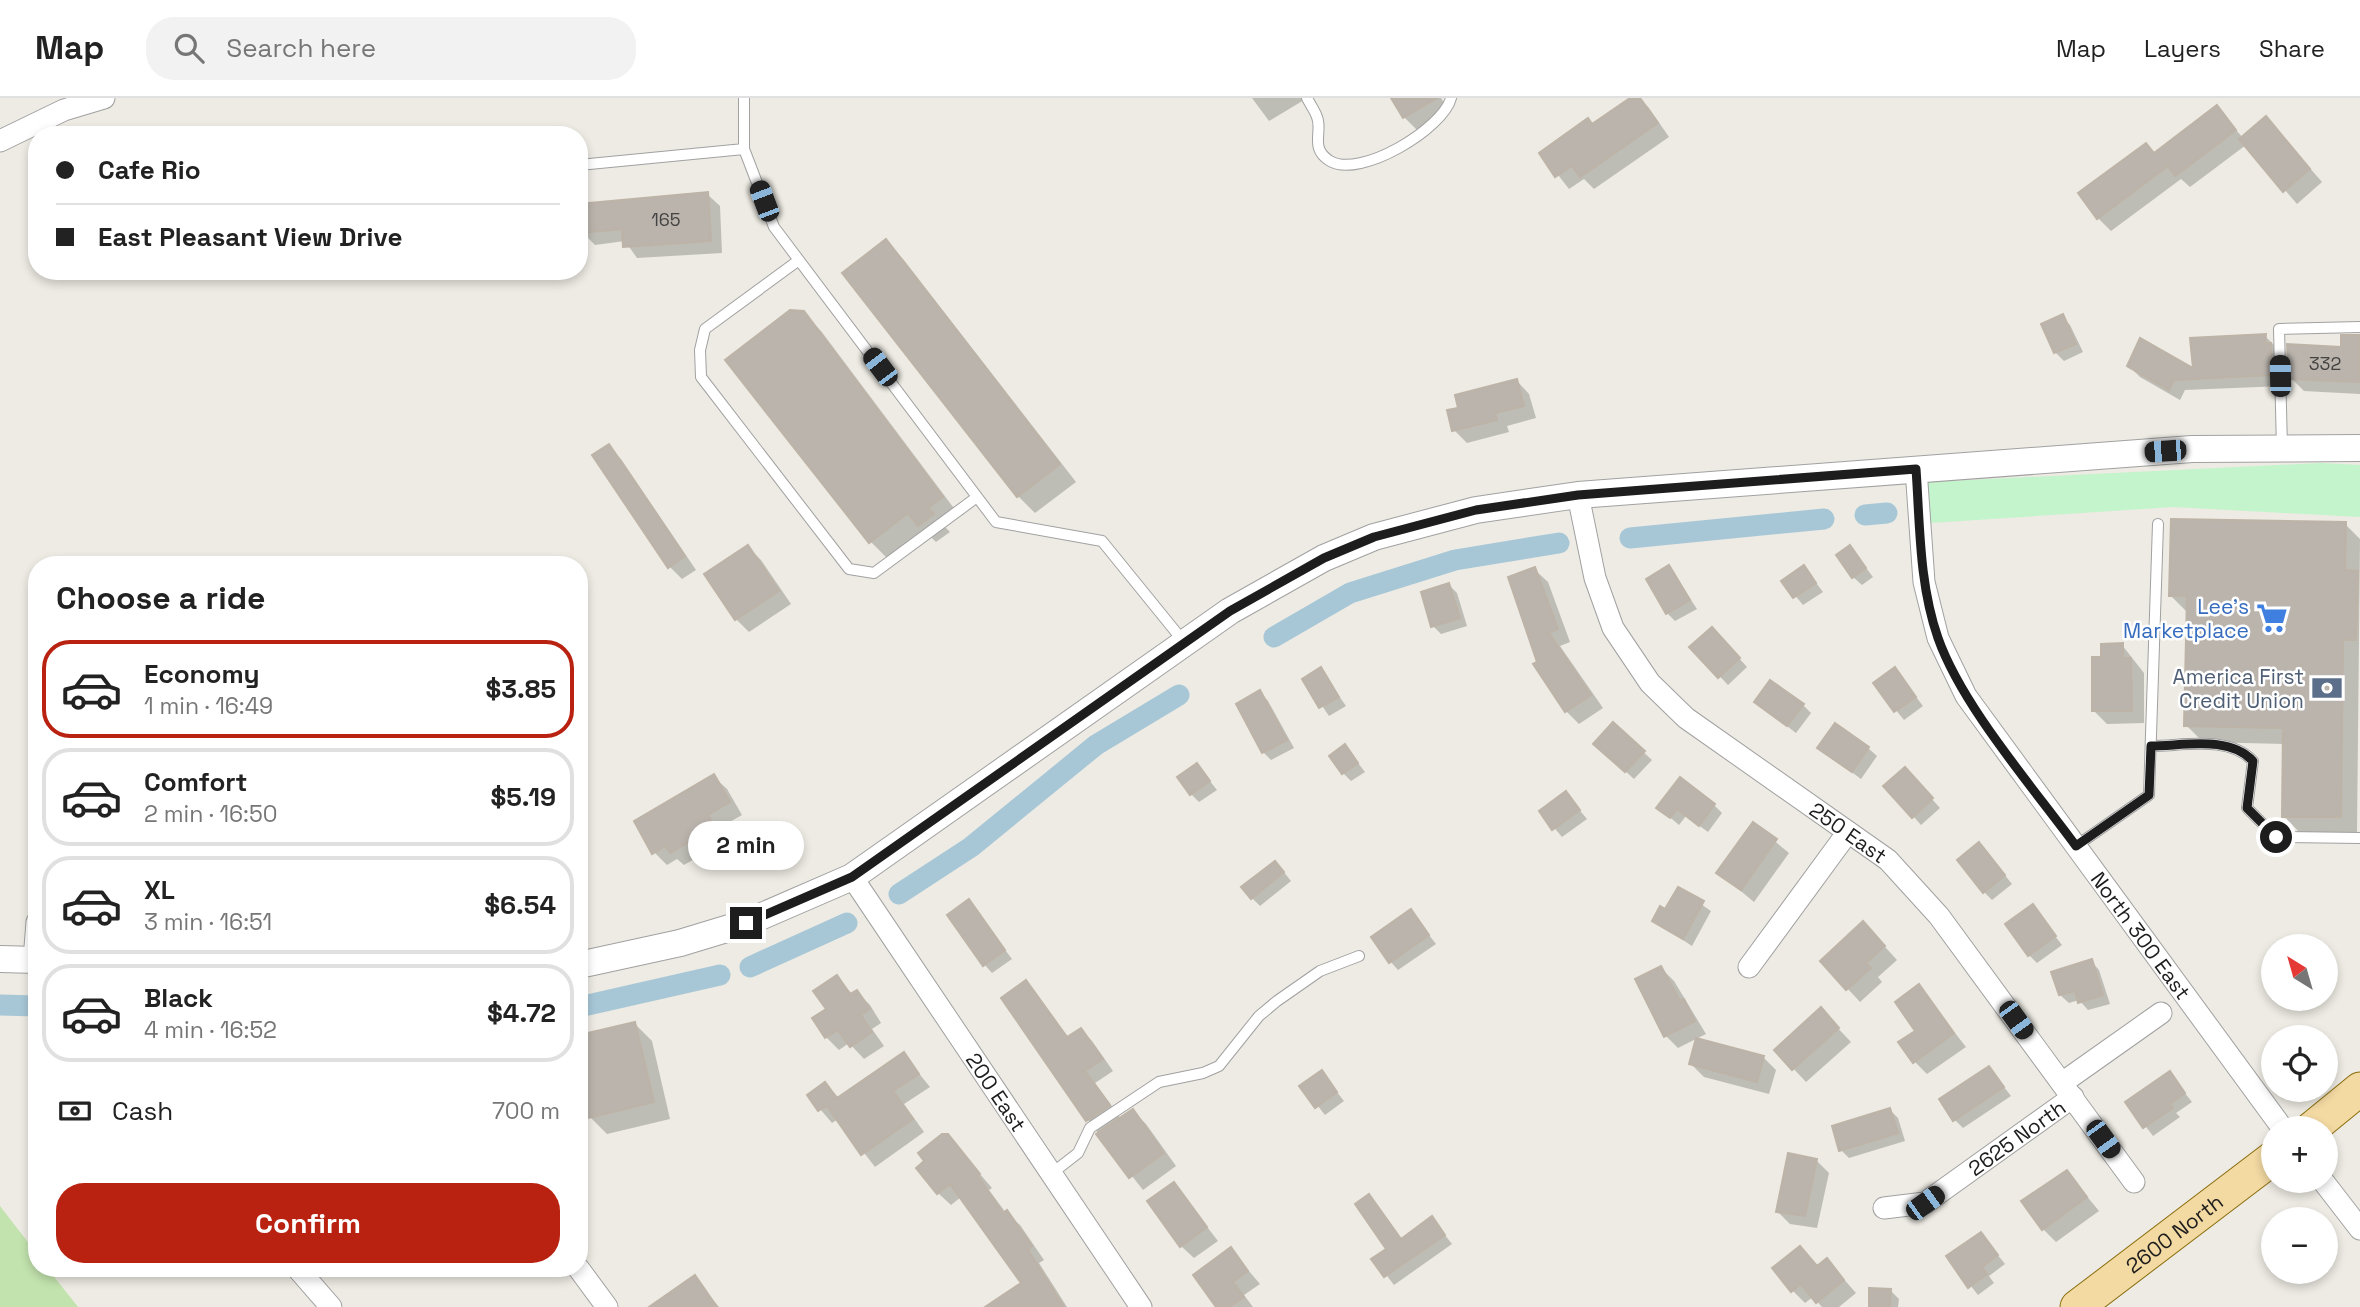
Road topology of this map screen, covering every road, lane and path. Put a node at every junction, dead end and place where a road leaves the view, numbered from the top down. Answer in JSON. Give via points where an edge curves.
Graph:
{"nodes":[{"id":1,"x":103,"y":98,"type":"edge"},
{"id":2,"x":744,"y":98,"type":"edge"},
{"id":3,"x":1307,"y":98,"type":"edge"},
{"id":4,"x":1451,"y":98,"type":"edge"},
{"id":5,"x":31,"y":126,"type":"edge"},
{"id":6,"x":28,"y":127,"type":"edge"},
{"id":7,"x":0,"y":141,"type":"edge"},
{"id":8,"x":744,"y":149,"type":"junction"},
{"id":9,"x":588,"y":164,"type":"edge"},
{"id":10,"x":799,"y":260,"type":"junction"},
{"id":11,"x":2360,"y":327,"type":"edge"},
{"id":12,"x":2282,"y":448,"type":"junction"},
{"id":13,"x":2360,"y":448,"type":"edge"},
{"id":14,"x":1916,"y":469,"type":"junction"},
{"id":15,"x":1578,"y":495,"type":"junction"},
{"id":16,"x":977,"y":497,"type":"junction"},
{"id":17,"x":2158,"y":524,"type":"dead end"},
{"id":18,"x":1184,"y":642,"type":"junction"},
{"id":19,"x":2151,"y":746,"type":"junction"},
{"id":20,"x":1848,"y":832,"type":"junction"},
{"id":21,"x":2360,"y":838,"type":"edge"},
{"id":22,"x":2076,"y":846,"type":"junction"},
{"id":23,"x":852,"y":877,"type":"junction"},
{"id":24,"x":1359,"y":956,"type":"dead end"},
{"id":25,"x":0,"y":959,"type":"edge"},
{"id":26,"x":28,"y":960,"type":"edge"},
{"id":27,"x":588,"y":963,"type":"edge"},
{"id":28,"x":1749,"y":967,"type":"dead end"},
{"id":29,"x":2161,"y":1013,"type":"dead end"},
{"id":30,"x":2360,"y":1089,"type":"edge"},
{"id":31,"x":2067,"y":1090,"type":"junction"},
{"id":32,"x":2273,"y":1116,"type":"edge"},
{"id":33,"x":2327,"y":1116,"type":"edge"},
{"id":34,"x":2261,"y":1167,"type":"edge"},
{"id":35,"x":1051,"y":1174,"type":"junction"},
{"id":36,"x":2134,"y":1182,"type":"dead end"},
{"id":37,"x":2332,"y":1193,"type":"edge"},
{"id":38,"x":1884,"y":1208,"type":"dead end"},
{"id":39,"x":2360,"y":1228,"type":"edge"},
{"id":40,"x":305,"y":1277,"type":"edge"},
{"id":41,"x":585,"y":1277,"type":"edge"},
{"id":42,"x":331,"y":1307,"type":"edge"},
{"id":43,"x":607,"y":1307,"type":"edge"},
{"id":44,"x":1141,"y":1307,"type":"edge"},
{"id":45,"x":2077,"y":1307,"type":"edge"}],
"edges":[{"from":1,"to":5,"type":"street"},
{"from":2,"to":8,"type":"lane"},
{"from":3,"to":4,"type":"lane","via":[[1318,118],[1316,139],[1323,155],[1338,164],[1392,151],[1421,135],[1441,117]]},
{"from":6,"to":7,"type":"street"},
{"from":8,"to":9,"type":"lane"},
{"from":8,"to":10,"type":"lane","via":[[774,227]]},
{"from":10,"to":16,"type":"lane"},
{"from":10,"to":16,"type":"lane","via":[[705,329],[701,377],[849,569],[874,573]]},
{"from":11,"to":12,"type":"lane","via":[[2279,328]]},
{"from":12,"to":13,"type":"street"},
{"from":12,"to":14,"type":"street","via":[[2192,449]]},
{"from":14,"to":15,"type":"street"},
{"from":14,"to":22,"type":"street","name":"North 300 East","via":[[1924,582],[1938,638],[1966,696]]},
{"from":15,"to":18,"type":"street","via":[[1476,510],[1374,537],[1280,580]]},
{"from":15,"to":20,"type":"street","name":"250 East","via":[[1595,578],[1613,628],[1650,683],[1686,718]]},
{"from":16,"to":18,"type":"lane","via":[[996,522],[1102,541]]},
{"from":17,"to":19,"type":"lane"},
{"from":18,"to":23,"type":"street"},
{"from":19,"to":21,"type":"lane","via":[[2232,746],[2245,753],[2253,761],[2247,808],[2276,837]]},
{"from":19,"to":22,"type":"lane","via":[[2149,795]]},
{"from":20,"to":28,"type":"street"},
{"from":20,"to":31,"type":"street","name":"250 East","via":[[1888,860],[1939,916]]},
{"from":22,"to":32,"type":"street","name":"North 300 East"},
{"from":23,"to":27,"type":"street","via":[[746,923]]},
{"from":23,"to":35,"type":"street","name":"200 East"},
{"from":24,"to":35,"type":"lane","via":[[1320,971],[1267,1009],[1219,1066],[1159,1082],[1090,1128],[1078,1153]]},
{"from":25,"to":26,"type":"street"},
{"from":29,"to":31,"type":"street","name":"2625 North"},
{"from":30,"to":33,"type":"main road"},
{"from":31,"to":36,"type":"street","name":"250 East"},
{"from":31,"to":38,"type":"street","name":"2625 North","via":[[1925,1203]]},
{"from":34,"to":45,"type":"main road","name":"2600 North"},
{"from":35,"to":44,"type":"street","name":"200 East"},
{"from":37,"to":39,"type":"street"},
{"from":40,"to":42,"type":"street"},
{"from":41,"to":43,"type":"street"}]}
